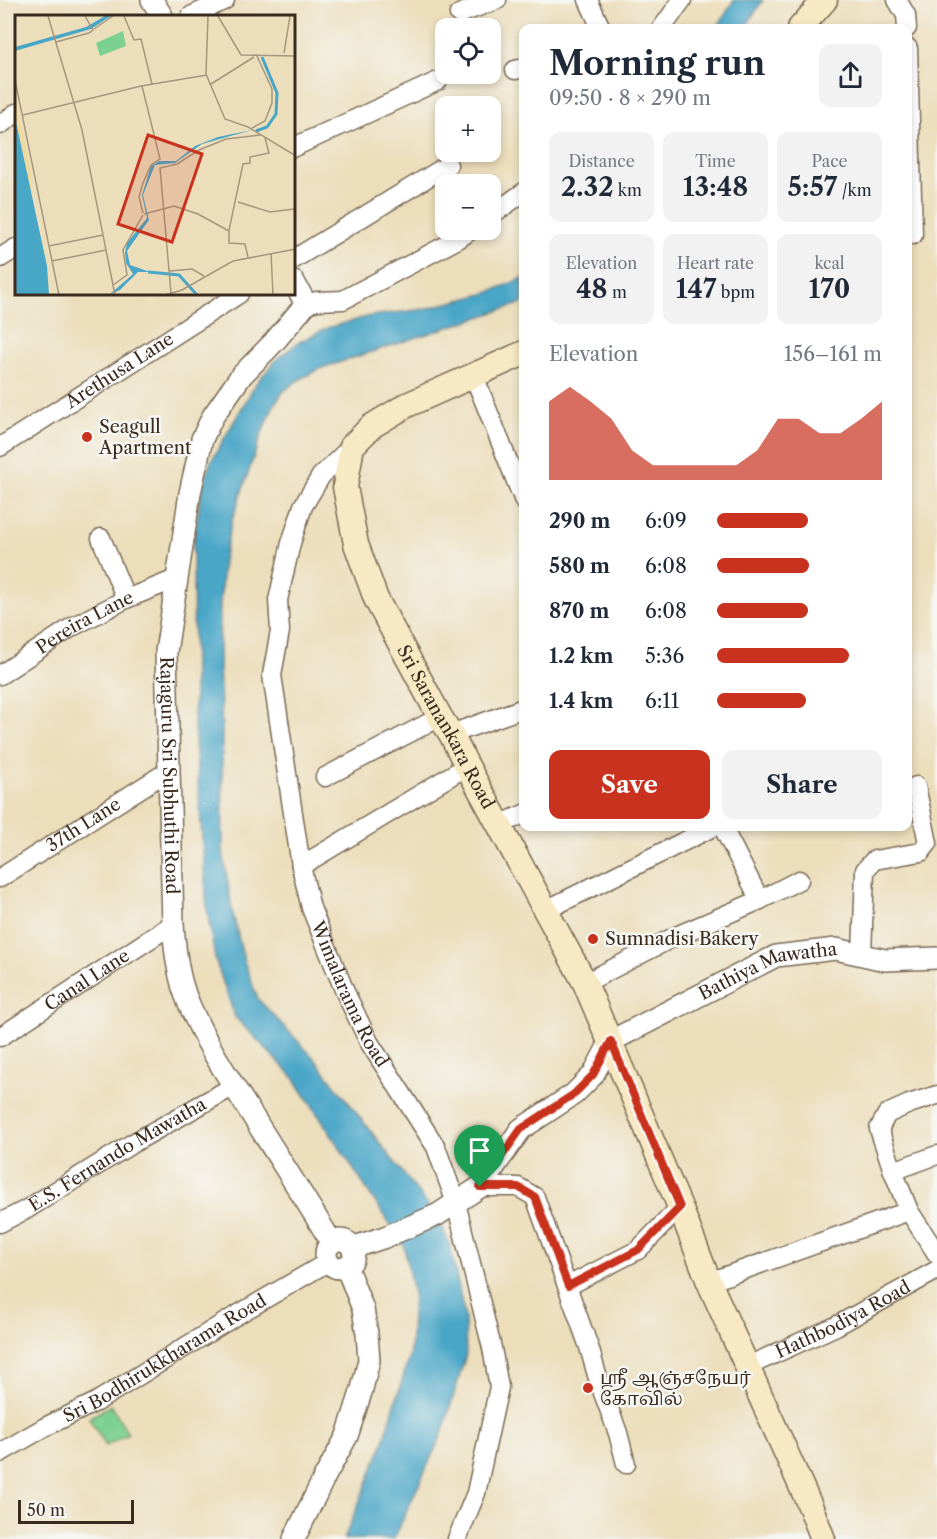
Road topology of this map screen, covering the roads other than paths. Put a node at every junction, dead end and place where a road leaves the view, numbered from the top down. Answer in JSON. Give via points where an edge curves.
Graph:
{"nodes":[{"id":1,"x":152,"y":0,"type":"edge"},
{"id":2,"x":225,"y":0,"type":"edge"},
{"id":3,"x":497,"y":0,"type":"edge"},
{"id":4,"x":588,"y":0,"type":"edge"},
{"id":5,"x":682,"y":0,"type":"edge"},
{"id":6,"x":825,"y":0,"type":"edge"},
{"id":7,"x":897,"y":0,"type":"edge"},
{"id":8,"x":459,"y":14,"type":"dead end"},
{"id":9,"x":161,"y":15,"type":"edge"},
{"id":10,"x":193,"y":15,"type":"edge"},
{"id":11,"x":600,"y":24,"type":"edge"},
{"id":12,"x":665,"y":24,"type":"edge"},
{"id":13,"x":804,"y":24,"type":"edge"},
{"id":14,"x":907,"y":24,"type":"edge"},
{"id":15,"x":435,"y":82,"type":"edge"},
{"id":16,"x":15,"y":114,"type":"edge"},
{"id":17,"x":0,"y":125,"type":"edge"},
{"id":18,"x":296,"y":146,"type":"edge"},
{"id":19,"x":448,"y":165,"type":"dead end"},
{"id":20,"x":519,"y":196,"type":"edge"},
{"id":21,"x":912,"y":198,"type":"edge"},
{"id":22,"x":501,"y":208,"type":"edge"},
{"id":23,"x":913,"y":235,"type":"dead end"},
{"id":24,"x":456,"y":240,"type":"edge"},
{"id":25,"x":15,"y":249,"type":"edge"},
{"id":26,"x":0,"y":258,"type":"edge"},
{"id":27,"x":296,"y":258,"type":"edge"},
{"id":28,"x":296,"y":286,"type":"edge"},
{"id":29,"x":236,"y":296,"type":"edge"},
{"id":30,"x":306,"y":304,"type":"junction"},
{"id":31,"x":519,"y":355,"type":"edge"},
{"id":32,"x":474,"y":376,"type":"junction"},
{"id":33,"x":352,"y":446,"type":"junction"},
{"id":34,"x":0,"y":447,"type":"edge"},
{"id":35,"x":519,"y":488,"type":"edge"},
{"id":36,"x":101,"y":538,"type":"dead end"},
{"id":37,"x":176,"y":579,"type":"junction"},
{"id":38,"x":126,"y":599,"type":"junction"},
{"id":39,"x":0,"y":675,"type":"edge"},
{"id":40,"x":519,"y":709,"type":"edge"},
{"id":41,"x":446,"y":725,"type":"junction"},
{"id":42,"x":467,"y":766,"type":"junction"},
{"id":43,"x":168,"y":771,"type":"junction"},
{"id":44,"x":325,"y":777,"type":"dead end"},
{"id":45,"x":915,"y":786,"type":"dead end"},
{"id":46,"x":519,"y":816,"type":"edge"},
{"id":47,"x":499,"y":825,"type":"junction"},
{"id":48,"x":705,"y":831,"type":"edge"},
{"id":49,"x":725,"y":831,"type":"edge"},
{"id":50,"x":301,"y":866,"type":"junction"},
{"id":51,"x":0,"y":878,"type":"edge"},
{"id":52,"x":799,"y":880,"type":"dead end"},
{"id":53,"x":760,"y":900,"type":"junction"},
{"id":54,"x":546,"y":910,"type":"junction"},
{"id":55,"x":173,"y":924,"type":"junction"},
{"id":56,"x":862,"y":955,"type":"junction"},
{"id":57,"x":937,"y":958,"type":"edge"},
{"id":58,"x":585,"y":983,"type":"junction"},
{"id":59,"x":0,"y":1037,"type":"edge"},
{"id":60,"x":611,"y":1041,"type":"junction"},
{"id":61,"x":234,"y":1086,"type":"junction"},
{"id":62,"x":937,"y":1095,"type":"edge"},
{"id":63,"x":937,"y":1155,"type":"edge"},
{"id":64,"x":892,"y":1170,"type":"junction"},
{"id":65,"x":480,"y":1187,"type":"junction"},
{"id":66,"x":456,"y":1203,"type":"junction"},
{"id":67,"x":680,"y":1207,"type":"junction"},
{"id":68,"x":909,"y":1212,"type":"junction"},
{"id":69,"x":0,"y":1223,"type":"edge"},
{"id":70,"x":937,"y":1254,"type":"edge"},
{"id":71,"x":339,"y":1255,"type":"junction"},
{"id":72,"x":937,"y":1270,"type":"edge"},
{"id":73,"x":709,"y":1282,"type":"junction"},
{"id":74,"x":568,"y":1286,"type":"junction"},
{"id":75,"x":746,"y":1367,"type":"junction"},
{"id":76,"x":0,"y":1453,"type":"edge"},
{"id":77,"x":626,"y":1464,"type":"dead end"},
{"id":78,"x":294,"y":1539,"type":"edge"},
{"id":79,"x":458,"y":1539,"type":"edge"},
{"id":80,"x":823,"y":1539,"type":"edge"}],
"edges":[{"from":1,"to":9,"type":"street"},
{"from":2,"to":10,"type":"street"},
{"from":3,"to":8,"type":"street"},
{"from":4,"to":11,"type":"street"},
{"from":5,"to":12,"type":"street"},
{"from":6,"to":13,"type":"main road"},
{"from":7,"to":14,"type":"street"},
{"from":15,"to":18,"type":"street"},
{"from":16,"to":17,"type":"street"},
{"from":19,"to":27,"type":"street"},
{"from":20,"to":22,"type":"street"},
{"from":21,"to":23,"type":"street"},
{"from":24,"to":30,"type":"street","via":[[343,300]]},
{"from":25,"to":26,"type":"street"},
{"from":28,"to":30,"type":"street"},
{"from":29,"to":34,"type":"street","name":"Arethusa Lane"},
{"from":30,"to":37,"type":"street","name":"Rajaguru Sri Subhuthi Road","via":[[241,376],[202,439]]},
{"from":31,"to":32,"type":"main road"},
{"from":32,"to":33,"type":"main road","via":[[407,405],[372,426]]},
{"from":32,"to":35,"type":"street"},
{"from":33,"to":41,"type":"main road","name":"Sri Saranankara Road","via":[[345,487],[356,544],[376,599]]},
{"from":33,"to":50,"type":"street","name":"Wimalarama Road","via":[[321,476],[303,506],[279,600],[280,631],[272,675]]},
{"from":36,"to":38,"type":"street"},
{"from":37,"to":38,"type":"street","name":"Pereira Lane"},
{"from":37,"to":43,"type":"street","name":"Rajaguru Sri Subhuthi Road","via":[[166,652]]},
{"from":38,"to":39,"type":"street","name":"Pereira Lane","via":[[72,627]]},
{"from":40,"to":41,"type":"street"},
{"from":41,"to":42,"type":"main road","name":"Sri Saranankara Road"},
{"from":41,"to":44,"type":"street"},
{"from":42,"to":47,"type":"main road","name":"Sri Saranankara Road"},
{"from":42,"to":50,"type":"street"},
{"from":43,"to":51,"type":"street","name":"37th Lane"},
{"from":43,"to":55,"type":"street","name":"Rajaguru Sri Subhuthi Road"},
{"from":45,"to":56,"type":"street","via":[[928,843],[921,852],[874,860],[865,870]]},
{"from":46,"to":47,"type":"street"},
{"from":47,"to":54,"type":"main road","name":"Sri Saranankara Road"},
{"from":48,"to":54,"type":"street"},
{"from":49,"to":53,"type":"street"},
{"from":50,"to":66,"type":"street","name":"Wimalarama Road","via":[[311,908],[345,992],[369,1042],[436,1148]]},
{"from":52,"to":53,"type":"street"},
{"from":53,"to":58,"type":"street","via":[[674,937]]},
{"from":54,"to":58,"type":"main road","name":"Sri Saranankara Road"},
{"from":55,"to":59,"type":"street","name":"Canal Lane"},
{"from":55,"to":61,"type":"street","name":"Rajaguru Sri Subhuthi Road","via":[[175,952],[188,1002]]},
{"from":56,"to":57,"type":"street","name":"Bathiya Mawatha","via":[[885,960]]},
{"from":56,"to":60,"type":"street","name":"Bathiya Mawatha","via":[[836,949],[776,956]]},
{"from":58,"to":60,"type":"main road","name":"Sri Saranankara Road"},
{"from":60,"to":65,"type":"street","via":[[593,1075],[574,1094],[521,1129]]},
{"from":60,"to":67,"type":"main road","name":"Sri Saranankara Road"},
{"from":61,"to":69,"type":"street","name":"E.S. Fernando Mawatha"},
{"from":61,"to":71,"type":"street","name":"Rajaguru Sri Subhuthi Road"},
{"from":62,"to":64,"type":"street","via":[[887,1114],[879,1129]]},
{"from":63,"to":64,"type":"street"},
{"from":64,"to":68,"type":"street"},
{"from":65,"to":66,"type":"street"},
{"from":65,"to":74,"type":"street","via":[[518,1187],[535,1197]]},
{"from":66,"to":71,"type":"street","via":[[437,1215]]},
{"from":66,"to":79,"type":"street","name":"Wimalarama Road","via":[[499,1387],[476,1493]]},
{"from":67,"to":73,"type":"main road","name":"Sri Saranankara Road"},
{"from":67,"to":74,"type":"street","via":[[638,1250]]},
{"from":68,"to":70,"type":"street"},
{"from":68,"to":73,"type":"street"},
{"from":71,"to":76,"type":"street","name":"Sri Bodhirukkharama Road","via":[[96,1402]]},
{"from":71,"to":78,"type":"street","name":"Rajaguru Sri Subhuthi Road","via":[[363,1309],[369,1360],[346,1436]]},
{"from":72,"to":75,"type":"street","name":"Hathbodiya Road","via":[[836,1326]]},
{"from":73,"to":75,"type":"main road","name":"Sri Saranankara Road"},
{"from":74,"to":77,"type":"street"},
{"from":75,"to":80,"type":"main road","name":"Sri Saranankara Road"}]}
